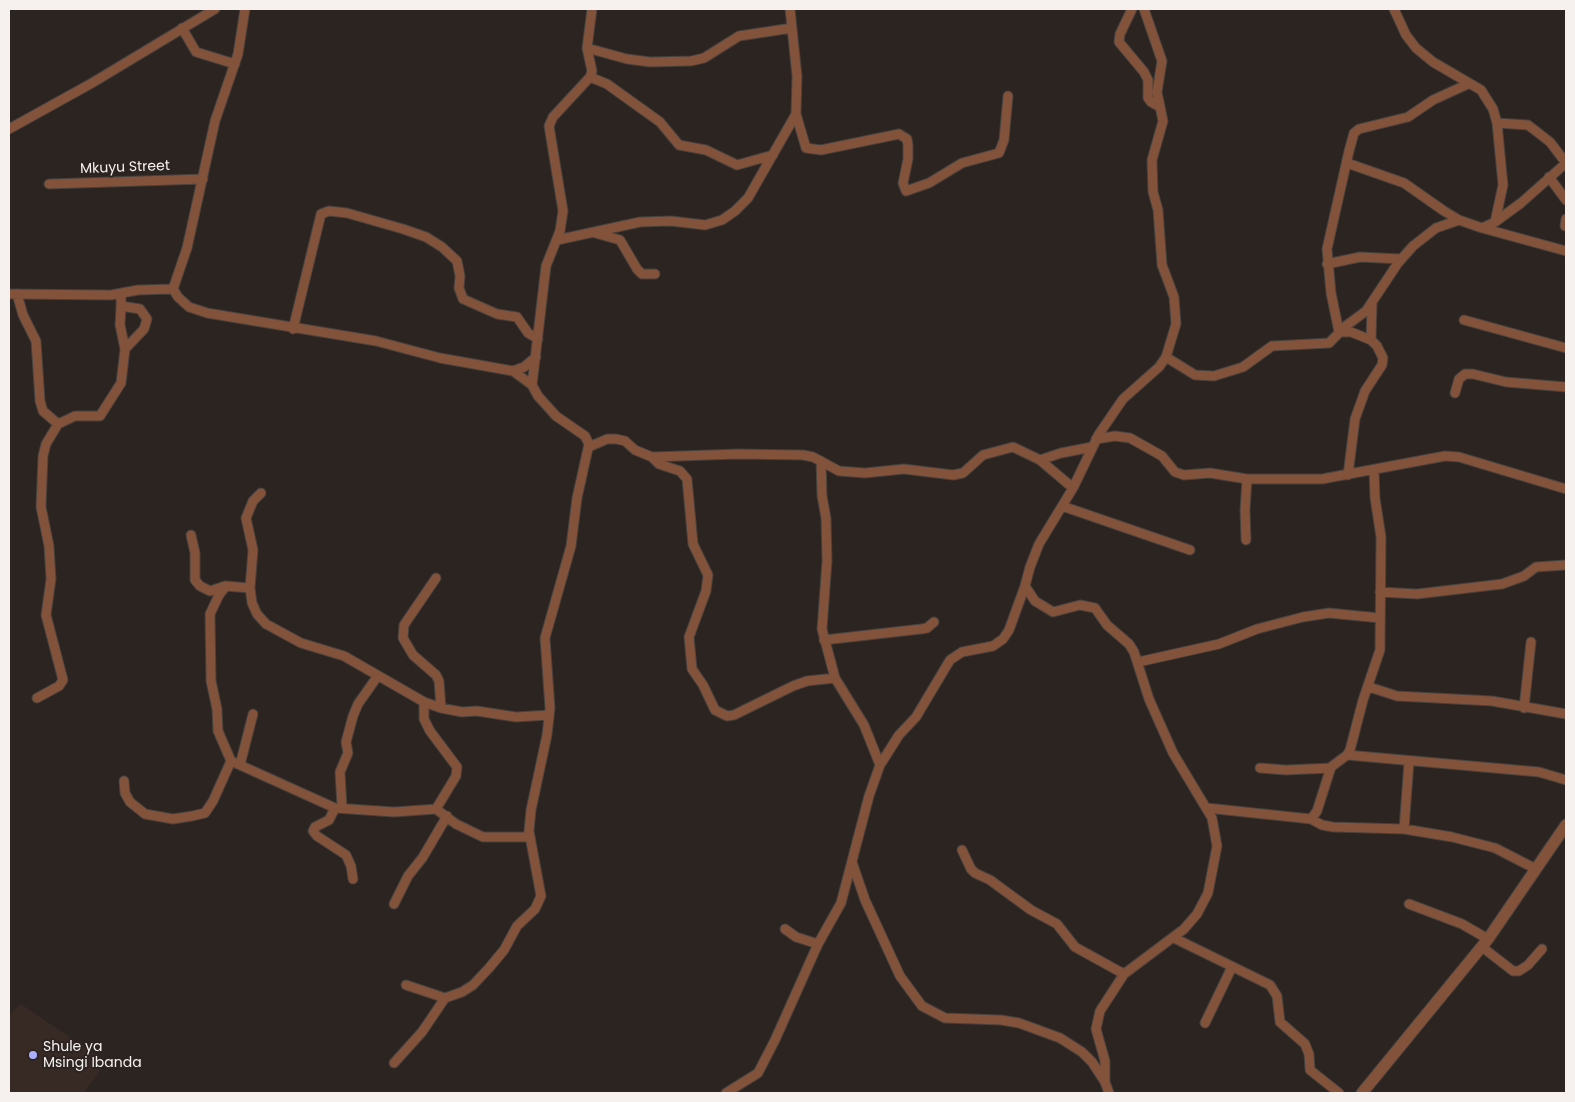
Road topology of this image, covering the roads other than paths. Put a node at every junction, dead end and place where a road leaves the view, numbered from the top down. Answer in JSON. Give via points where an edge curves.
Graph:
{"nodes":[{"id":1,"x":215,"y":9,"type":"edge"},
{"id":2,"x":245,"y":9,"type":"edge"},
{"id":3,"x":592,"y":9,"type":"edge"},
{"id":4,"x":790,"y":9,"type":"edge"},
{"id":5,"x":1132,"y":9,"type":"edge"},
{"id":6,"x":1144,"y":9,"type":"edge"},
{"id":7,"x":1394,"y":9,"type":"edge"},
{"id":8,"x":182,"y":28,"type":"junction"},
{"id":9,"x":792,"y":28,"type":"junction"},
{"id":10,"x":588,"y":48,"type":"junction"},
{"id":11,"x":235,"y":64,"type":"junction"},
{"id":12,"x":590,"y":77,"type":"junction"},
{"id":13,"x":1468,"y":84,"type":"junction"},
{"id":14,"x":1008,"y":96,"type":"dead end"},
{"id":15,"x":1160,"y":107,"type":"junction"},
{"id":16,"x":796,"y":114,"type":"junction"},
{"id":17,"x":1497,"y":123,"type":"junction"},
{"id":18,"x":9,"y":129,"type":"edge"},
{"id":19,"x":773,"y":155,"type":"junction"},
{"id":20,"x":1347,"y":163,"type":"junction"},
{"id":21,"x":1566,"y":163,"type":"edge"},
{"id":22,"x":1550,"y":177,"type":"junction"},
{"id":23,"x":203,"y":179,"type":"junction"},
{"id":24,"x":49,"y":184,"type":"dead end"},
{"id":25,"x":1566,"y":200,"type":"edge"},
{"id":26,"x":1459,"y":220,"type":"junction"},
{"id":27,"x":1495,"y":222,"type":"junction"},
{"id":28,"x":1482,"y":228,"type":"junction"},
{"id":29,"x":595,"y":233,"type":"junction"},
{"id":30,"x":557,"y":240,"type":"junction"},
{"id":31,"x":1566,"y":251,"type":"edge"},
{"id":32,"x":1401,"y":259,"type":"junction"},
{"id":33,"x":1327,"y":264,"type":"junction"},
{"id":34,"x":655,"y":274,"type":"dead end"},
{"id":35,"x":173,"y":289,"type":"junction"},
{"id":36,"x":13,"y":294,"type":"edge"},
{"id":37,"x":121,"y":295,"type":"junction"},
{"id":38,"x":1372,"y":304,"type":"junction"},
{"id":39,"x":121,"y":306,"type":"junction"},
{"id":40,"x":1464,"y":320,"type":"dead end"},
{"id":41,"x":293,"y":328,"type":"junction"},
{"id":42,"x":1339,"y":332,"type":"junction"},
{"id":43,"x":538,"y":339,"type":"junction"},
{"id":44,"x":1372,"y":340,"type":"junction"},
{"id":45,"x":1566,"y":348,"type":"edge"},
{"id":46,"x":125,"y":349,"type":"junction"},
{"id":47,"x":1166,"y":356,"type":"junction"},
{"id":48,"x":536,"y":357,"type":"junction"},
{"id":49,"x":513,"y":372,"type":"junction"},
{"id":50,"x":532,"y":385,"type":"junction"},
{"id":51,"x":1566,"y":387,"type":"edge"},
{"id":52,"x":1455,"y":393,"type":"dead end"},
{"id":53,"x":58,"y":424,"type":"junction"},
{"id":54,"x":1094,"y":443,"type":"junction"},
{"id":55,"x":589,"y":447,"type":"junction"},
{"id":56,"x":652,"y":457,"type":"junction"},
{"id":57,"x":1040,"y":460,"type":"junction"},
{"id":58,"x":821,"y":461,"type":"junction"},
{"id":59,"x":1374,"y":471,"type":"junction"},
{"id":60,"x":1348,"y":475,"type":"junction"},
{"id":61,"x":1247,"y":479,"type":"junction"},
{"id":62,"x":1073,"y":488,"type":"junction"},
{"id":63,"x":1566,"y":489,"type":"edge"},
{"id":64,"x":261,"y":494,"type":"dead end"},
{"id":65,"x":1062,"y":506,"type":"junction"},
{"id":66,"x":191,"y":535,"type":"dead end"},
{"id":67,"x":1246,"y":540,"type":"dead end"},
{"id":68,"x":1190,"y":550,"type":"dead end"},
{"id":69,"x":1566,"y":566,"type":"edge"},
{"id":70,"x":436,"y":578,"type":"dead end"},
{"id":71,"x":226,"y":586,"type":"junction"},
{"id":72,"x":1025,"y":586,"type":"junction"},
{"id":73,"x":250,"y":588,"type":"junction"},
{"id":74,"x":1380,"y":592,"type":"junction"},
{"id":75,"x":1380,"y":618,"type":"junction"},
{"id":76,"x":934,"y":622,"type":"dead end"},
{"id":77,"x":824,"y":640,"type":"junction"},
{"id":78,"x":1531,"y":642,"type":"dead end"},
{"id":79,"x":1138,"y":662,"type":"junction"},
{"id":80,"x":377,"y":677,"type":"junction"},
{"id":81,"x":835,"y":678,"type":"junction"},
{"id":82,"x":1369,"y":687,"type":"junction"},
{"id":83,"x":37,"y":698,"type":"dead end"},
{"id":84,"x":424,"y":702,"type":"junction"},
{"id":85,"x":441,"y":708,"type":"junction"},
{"id":86,"x":1524,"y":708,"type":"junction"},
{"id":87,"x":253,"y":714,"type":"dead end"},
{"id":88,"x":1566,"y":714,"type":"edge"},
{"id":89,"x":549,"y":715,"type":"junction"},
{"id":90,"x":1346,"y":755,"type":"junction"},
{"id":91,"x":1409,"y":762,"type":"junction"},
{"id":92,"x":236,"y":763,"type":"junction"},
{"id":93,"x":880,"y":764,"type":"junction"},
{"id":94,"x":1260,"y":768,"type":"dead end"},
{"id":95,"x":1331,"y":768,"type":"junction"},
{"id":96,"x":1566,"y":780,"type":"edge"},
{"id":97,"x":124,"y":781,"type":"dead end"},
{"id":98,"x":339,"y":808,"type":"junction"},
{"id":99,"x":1207,"y":808,"type":"junction"},
{"id":100,"x":436,"y":809,"type":"junction"},
{"id":101,"x":446,"y":816,"type":"junction"},
{"id":102,"x":1311,"y":820,"type":"junction"},
{"id":103,"x":1566,"y":825,"type":"edge"},
{"id":104,"x":1404,"y":829,"type":"junction"},
{"id":105,"x":530,"y":837,"type":"junction"},
{"id":106,"x":962,"y":850,"type":"dead end"},
{"id":107,"x":852,"y":859,"type":"junction"},
{"id":108,"x":1536,"y":869,"type":"junction"},
{"id":109,"x":353,"y":879,"type":"dead end"},
{"id":110,"x":394,"y":904,"type":"dead end"},
{"id":111,"x":1409,"y":904,"type":"dead end"},
{"id":112,"x":785,"y":929,"type":"dead end"},
{"id":113,"x":1174,"y":938,"type":"junction"},
{"id":114,"x":1485,"y":943,"type":"junction"},
{"id":115,"x":818,"y":944,"type":"junction"},
{"id":116,"x":1542,"y":949,"type":"dead end"},
{"id":117,"x":1232,"y":967,"type":"junction"},
{"id":118,"x":1124,"y":974,"type":"junction"},
{"id":119,"x":406,"y":985,"type":"dead end"},
{"id":120,"x":446,"y":998,"type":"junction"},
{"id":121,"x":1206,"y":1023,"type":"dead end"},
{"id":122,"x":394,"y":1063,"type":"dead end"},
{"id":123,"x":1105,"y":1082,"type":"junction"},
{"id":124,"x":726,"y":1093,"type":"edge"},
{"id":125,"x":1109,"y":1093,"type":"edge"},
{"id":126,"x":1339,"y":1093,"type":"edge"},
{"id":127,"x":1362,"y":1093,"type":"edge"}],
"edges":[{"from":1,"to":8,"type":"street"},
{"from":2,"to":11,"type":"street"},
{"from":3,"to":10,"type":"street"},
{"from":4,"to":9,"type":"street"},
{"from":5,"to":15,"type":"street","via":[[1119,42],[1144,72],[1148,80],[1148,98]]},
{"from":6,"to":15,"type":"street","via":[[1162,61],[1157,92]]},
{"from":7,"to":13,"type":"street","via":[[1416,48]]},
{"from":8,"to":11,"type":"street","via":[[199,53]]},
{"from":8,"to":18,"type":"street"},
{"from":9,"to":10,"type":"street","via":[[739,36],[704,58],[691,61],[650,62]]},
{"from":9,"to":16,"type":"street"},
{"from":10,"to":12,"type":"street"},
{"from":11,"to":23,"type":"street","via":[[215,122]]},
{"from":12,"to":19,"type":"street","via":[[607,84],[660,122],[679,144],[706,150],[737,165]]},
{"from":12,"to":30,"type":"street","via":[[553,117],[549,126],[561,192],[562,223]]},
{"from":13,"to":17,"type":"street","via":[[1486,96]]},
{"from":13,"to":20,"type":"street","via":[[1433,100],[1408,118],[1359,129],[1354,133]]},
{"from":14,"to":16,"type":"street","via":[[1004,140],[999,153],[954,166],[910,191],[903,188],[908,152],[907,140],[903,136],[888,135],[813,150],[806,148]]},
{"from":15,"to":47,"type":"street","via":[[1163,121],[1152,160],[1153,192],[1158,210],[1162,265],[1176,309],[1176,324]]},
{"from":16,"to":19,"type":"street"},
{"from":17,"to":21,"type":"street","via":[[1528,125],[1550,142]]},
{"from":17,"to":27,"type":"street","via":[[1503,185]]},
{"from":19,"to":29,"type":"street","via":[[748,198],[722,220],[705,225],[640,222]]},
{"from":20,"to":26,"type":"street","via":[[1404,182]]},
{"from":20,"to":33,"type":"street","via":[[1334,208]]},
{"from":21,"to":22,"type":"street"},
{"from":22,"to":25,"type":"street"},
{"from":22,"to":27,"type":"street"},
{"from":23,"to":24,"type":"street","name":"Mkuyu Street"},
{"from":23,"to":35,"type":"street","via":[[188,248]]},
{"from":26,"to":28,"type":"street"},
{"from":26,"to":32,"type":"street","via":[[1436,228]]},
{"from":27,"to":28,"type":"street"},
{"from":28,"to":31,"type":"street"},
{"from":29,"to":30,"type":"street"},
{"from":29,"to":34,"type":"street","via":[[620,240],[642,274]]},
{"from":30,"to":43,"type":"street","via":[[546,266]]},
{"from":32,"to":33,"type":"street","via":[[1360,257]]},
{"from":32,"to":38,"type":"street"},
{"from":33,"to":42,"type":"street"},
{"from":35,"to":37,"type":"street","via":[[138,290]]},
{"from":35,"to":41,"type":"street","via":[[189,306],[207,313]]},
{"from":36,"to":37,"type":"street"},
{"from":36,"to":53,"type":"street","via":[[36,341],[43,411]]},
{"from":37,"to":39,"type":"street"},
{"from":38,"to":42,"type":"street"},
{"from":38,"to":44,"type":"street"},
{"from":39,"to":46,"type":"street","via":[[120,325]]},
{"from":39,"to":46,"type":"street","via":[[140,309],[147,319],[144,329]]},
{"from":40,"to":45,"type":"street"},
{"from":41,"to":43,"type":"street","via":[[321,214],[329,211],[426,237],[457,261],[459,292],[463,299],[497,314],[517,318]]},
{"from":41,"to":49,"type":"street","via":[[376,341]]},
{"from":42,"to":44,"type":"street"},
{"from":42,"to":47,"type":"street","via":[[1324,344],[1272,346],[1243,367],[1214,376],[1196,375]]},
{"from":43,"to":48,"type":"street"},
{"from":44,"to":60,"type":"street","via":[[1381,352],[1382,365],[1365,391],[1355,419]]},
{"from":46,"to":53,"type":"street","via":[[121,383],[102,414],[98,417],[75,416]]},
{"from":47,"to":54,"type":"street","via":[[1159,367],[1116,406]]},
{"from":48,"to":49,"type":"street"},
{"from":48,"to":50,"type":"street"},
{"from":49,"to":50,"type":"street"},
{"from":50,"to":55,"type":"street","via":[[556,416],[588,438]]},
{"from":51,"to":52,"type":"street","via":[[1506,382],[1465,374],[1459,379]]},
{"from":53,"to":83,"type":"street","via":[[46,444],[42,507],[51,565],[51,591],[46,616],[63,680],[59,686]]},
{"from":54,"to":57,"type":"street"},
{"from":54,"to":61,"type":"street","via":[[1115,436],[1130,438],[1162,456],[1175,472]]},
{"from":54,"to":62,"type":"street"},
{"from":55,"to":56,"type":"street","via":[[607,439],[625,440],[636,450]]},
{"from":55,"to":89,"type":"street","via":[[576,498],[571,546],[547,628]]},
{"from":56,"to":58,"type":"street","via":[[803,455]]},
{"from":56,"to":81,"type":"street","via":[[687,479],[693,544],[708,575],[706,591],[689,637],[692,670],[704,685],[715,710],[727,716],[734,715],[793,686]]},
{"from":57,"to":58,"type":"street","via":[[1019,449],[1004,449],[983,455],[963,473],[953,475],[904,469],[865,473],[839,471]]},
{"from":57,"to":62,"type":"street"},
{"from":58,"to":77,"type":"street","via":[[827,561],[821,616]]},
{"from":59,"to":60,"type":"street"},
{"from":59,"to":63,"type":"street","via":[[1445,456],[1459,457]]},
{"from":59,"to":74,"type":"street","via":[[1381,537]]},
{"from":60,"to":61,"type":"street","via":[[1307,480]]},
{"from":61,"to":67,"type":"street"},
{"from":62,"to":65,"type":"street"},
{"from":64,"to":73,"type":"street","via":[[253,501],[246,518],[253,550]]},
{"from":65,"to":68,"type":"street"},
{"from":65,"to":72,"type":"street","via":[[1039,544]]},
{"from":66,"to":71,"type":"street","via":[[195,580],[210,591]]},
{"from":69,"to":74,"type":"street","via":[[1536,567],[1514,581],[1488,586],[1416,594]]},
{"from":70,"to":85,"type":"street","via":[[404,625],[403,638],[413,655],[436,675]]},
{"from":71,"to":73,"type":"street"},
{"from":71,"to":92,"type":"street","via":[[210,614],[210,670],[218,731]]},
{"from":72,"to":79,"type":"street","via":[[1035,601],[1053,612],[1080,605],[1095,608],[1107,626],[1129,644]]},
{"from":72,"to":93,"type":"street","via":[[1003,639],[993,646],[962,652],[950,660],[916,717],[899,735]]},
{"from":73,"to":80,"type":"street","via":[[252,603],[266,624],[300,643],[344,656]]},
{"from":74,"to":75,"type":"street"},
{"from":75,"to":79,"type":"street","via":[[1329,613],[1303,617],[1257,629],[1219,644]]},
{"from":75,"to":82,"type":"street","via":[[1380,650]]},
{"from":76,"to":77,"type":"street","via":[[928,628]]},
{"from":77,"to":81,"type":"street"},
{"from":78,"to":86,"type":"street"},
{"from":79,"to":99,"type":"street","via":[[1149,699],[1173,753]]},
{"from":80,"to":84,"type":"street"},
{"from":80,"to":98,"type":"street","via":[[353,716],[346,742],[348,753],[340,772]]},
{"from":81,"to":93,"type":"street","via":[[864,725]]},
{"from":82,"to":86,"type":"street","via":[[1397,696],[1492,701]]},
{"from":82,"to":90,"type":"street"},
{"from":84,"to":85,"type":"street"},
{"from":84,"to":100,"type":"street","via":[[424,719],[430,731],[457,767],[456,776]]},
{"from":85,"to":89,"type":"street","via":[[516,717]]},
{"from":86,"to":88,"type":"street"},
{"from":87,"to":92,"type":"street"},
{"from":89,"to":105,"type":"street","via":[[531,810]]},
{"from":90,"to":91,"type":"street"},
{"from":90,"to":95,"type":"street"},
{"from":91,"to":96,"type":"street","via":[[1539,772]]},
{"from":91,"to":104,"type":"street"},
{"from":92,"to":97,"type":"street","via":[[204,813],[192,816],[172,819],[145,814],[130,802]]},
{"from":92,"to":98,"type":"street"},
{"from":93,"to":107,"type":"street"},
{"from":94,"to":95,"type":"street"},
{"from":95,"to":102,"type":"street"},
{"from":98,"to":100,"type":"street","via":[[394,812]]},
{"from":98,"to":109,"type":"street","via":[[314,831],[346,855]]},
{"from":99,"to":102,"type":"street"},
{"from":99,"to":113,"type":"street","via":[[1217,846],[1208,893],[1197,914]]},
{"from":100,"to":101,"type":"street"},
{"from":101,"to":105,"type":"street","via":[[483,837]]},
{"from":101,"to":110,"type":"street"},
{"from":102,"to":104,"type":"street","via":[[1333,827]]},
{"from":103,"to":108,"type":"street"},
{"from":104,"to":108,"type":"street","via":[[1495,848]]},
{"from":105,"to":120,"type":"street","via":[[541,891],[538,904],[517,926],[504,950],[473,985]]},
{"from":106,"to":118,"type":"street","via":[[971,869],[1057,924],[1075,947]]},
{"from":107,"to":115,"type":"street","via":[[841,903]]},
{"from":107,"to":123,"type":"street","via":[[865,900],[900,976],[922,1006],[944,1018],[1000,1020],[1060,1038],[1082,1052]]},
{"from":108,"to":114,"type":"street"},
{"from":111,"to":114,"type":"street","via":[[1462,924]]},
{"from":112,"to":115,"type":"street","via":[[796,937]]},
{"from":113,"to":117,"type":"street"},
{"from":113,"to":118,"type":"street"},
{"from":114,"to":116,"type":"street","via":[[1513,971],[1528,965]]},
{"from":114,"to":127,"type":"street"},
{"from":115,"to":124,"type":"street","via":[[758,1073]]},
{"from":117,"to":121,"type":"street"},
{"from":117,"to":126,"type":"street","via":[[1270,985],[1277,996],[1280,1022],[1305,1044],[1310,1070]]},
{"from":118,"to":123,"type":"street","via":[[1096,1021],[1097,1038],[1105,1061]]},
{"from":119,"to":120,"type":"street"},
{"from":120,"to":122,"type":"street"},
{"from":123,"to":125,"type":"street"}]}
